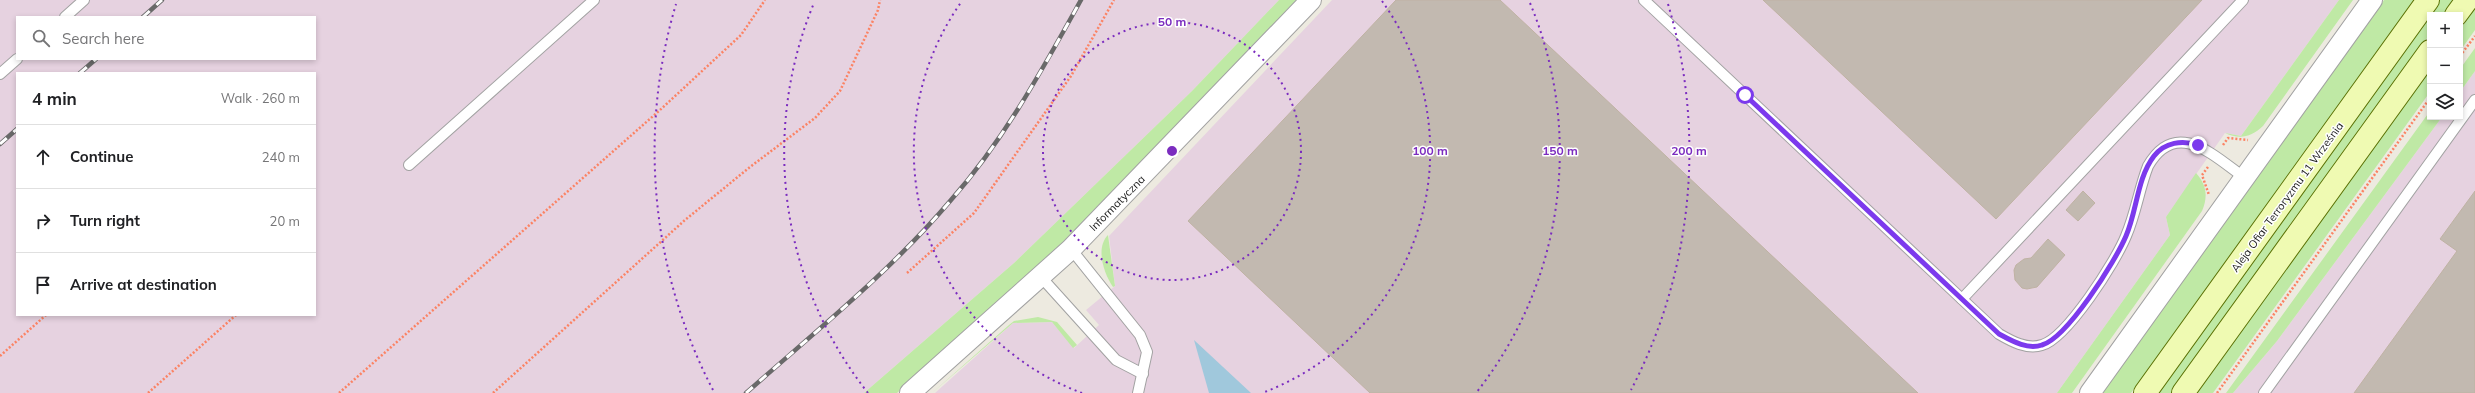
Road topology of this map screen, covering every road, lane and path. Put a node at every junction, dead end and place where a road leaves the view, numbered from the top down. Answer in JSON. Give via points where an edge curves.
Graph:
{"nodes":[{"id":1,"x":84,"y":0,"type":"edge"},
{"id":2,"x":594,"y":0,"type":"edge"},
{"id":3,"x":765,"y":0,"type":"edge"},
{"id":4,"x":880,"y":0,"type":"edge"},
{"id":5,"x":1114,"y":0,"type":"edge"},
{"id":6,"x":1311,"y":0,"type":"edge"},
{"id":7,"x":1644,"y":0,"type":"edge"},
{"id":8,"x":2243,"y":0,"type":"edge"},
{"id":9,"x":2372,"y":0,"type":"edge"},
{"id":10,"x":2428,"y":0,"type":"edge"},
{"id":11,"x":2467,"y":0,"type":"edge"},
{"id":12,"x":2458,"y":12,"type":"edge"},
{"id":13,"x":66,"y":16,"type":"edge"},
{"id":14,"x":2475,"y":36,"type":"edge"},
{"id":15,"x":2463,"y":52,"type":"edge"},
{"id":16,"x":2427,"y":55,"type":"edge"},
{"id":17,"x":16,"y":60,"type":"edge"},
{"id":18,"x":0,"y":74,"type":"edge"},
{"id":19,"x":2475,"y":100,"type":"edge"},
{"id":20,"x":2427,"y":102,"type":"edge"},
{"id":21,"x":409,"y":165,"type":"dead end"},
{"id":22,"x":2245,"y":178,"type":"junction"},
{"id":23,"x":1071,"y":249,"type":"junction"},
{"id":24,"x":907,"y":273,"type":"dead end"},
{"id":25,"x":1041,"y":277,"type":"junction"},
{"id":26,"x":1962,"y":299,"type":"junction"},
{"id":27,"x":45,"y":316,"type":"edge"},
{"id":28,"x":235,"y":316,"type":"edge"},
{"id":29,"x":0,"y":356,"type":"edge"},
{"id":30,"x":1142,"y":374,"type":"junction"},
{"id":31,"x":148,"y":393,"type":"edge"},
{"id":32,"x":339,"y":393,"type":"edge"},
{"id":33,"x":493,"y":393,"type":"edge"},
{"id":34,"x":910,"y":393,"type":"edge"},
{"id":35,"x":1138,"y":393,"type":"edge"},
{"id":36,"x":2090,"y":393,"type":"edge"},
{"id":37,"x":2145,"y":393,"type":"edge"},
{"id":38,"x":2183,"y":393,"type":"edge"},
{"id":39,"x":2217,"y":393,"type":"edge"},
{"id":40,"x":2264,"y":393,"type":"edge"}],
"edges":[{"from":1,"to":13,"type":"lane"},
{"from":2,"to":21,"type":"lane"},
{"from":3,"to":32,"type":"path","via":[[741,35],[660,110]]},
{"from":4,"to":33,"type":"path","via":[[878,10],[840,91],[815,118],[685,220]]},
{"from":5,"to":24,"type":"path","via":[[1071,76],[974,213]]},
{"from":6,"to":23,"type":"street","name":"Informatyczna"},
{"from":7,"to":26,"type":"lane"},
{"from":8,"to":26,"type":"lane"},
{"from":9,"to":22,"type":"street"},
{"from":10,"to":37,"type":"street","name":"Aleja Ofiar Terroryzmu 11 Września"},
{"from":11,"to":12,"type":"street"},
{"from":14,"to":15,"type":"path"},
{"from":16,"to":38,"type":"street"},
{"from":17,"to":18,"type":"lane"},
{"from":19,"to":40,"type":"lane"},
{"from":20,"to":39,"type":"path"},
{"from":22,"to":26,"type":"lane","via":[[2198,145],[2180,142],[2162,148],[2154,155],[2148,166],[2126,236],[2113,262],[2064,332],[2052,341],[2040,346],[2012,342],[1999,334]]},
{"from":22,"to":36,"type":"street"},
{"from":23,"to":25,"type":"street","name":"Informatyczna"},
{"from":23,"to":30,"type":"lane","via":[[1140,335],[1147,352]]},
{"from":25,"to":30,"type":"lane","via":[[1116,360]]},
{"from":25,"to":34,"type":"street","name":"Informatyczna"},
{"from":27,"to":29,"type":"path"},
{"from":28,"to":31,"type":"path"},
{"from":30,"to":35,"type":"lane"}]}
